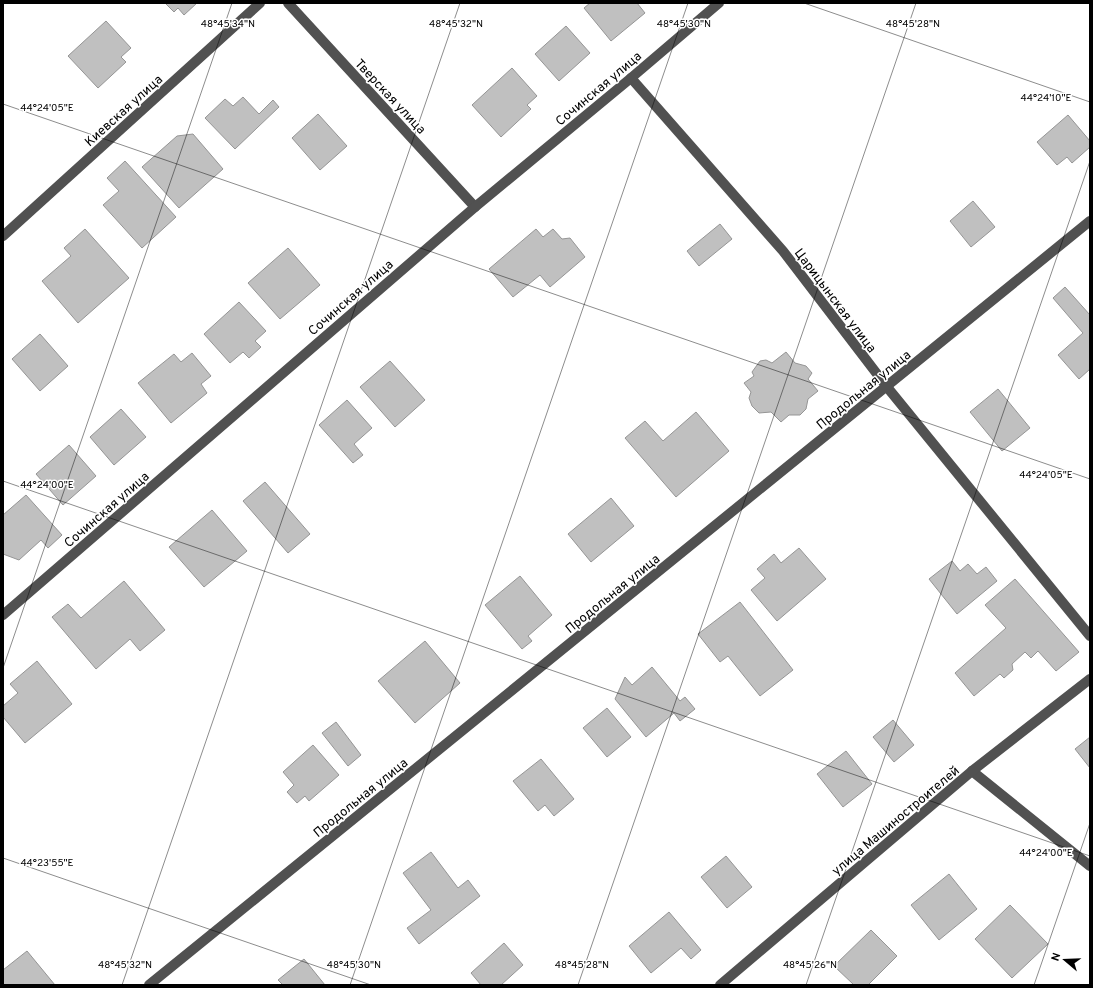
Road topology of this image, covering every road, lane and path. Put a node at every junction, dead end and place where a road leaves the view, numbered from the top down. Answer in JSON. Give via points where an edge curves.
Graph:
{"nodes":[{"id":1,"x":260,"y":3,"type":"edge"},
{"id":2,"x":288,"y":3,"type":"edge"},
{"id":3,"x":718,"y":3,"type":"edge"},
{"id":4,"x":631,"y":78,"type":"junction"},
{"id":5,"x":475,"y":207,"type":"junction"},
{"id":6,"x":1090,"y":221,"type":"edge"},
{"id":7,"x":3,"y":236,"type":"edge"},
{"id":8,"x":887,"y":387,"type":"junction"},
{"id":9,"x":3,"y":615,"type":"edge"},
{"id":10,"x":1090,"y":636,"type":"edge"},
{"id":11,"x":1090,"y":679,"type":"edge"},
{"id":12,"x":972,"y":771,"type":"junction"},
{"id":13,"x":1090,"y":866,"type":"edge"},
{"id":14,"x":150,"y":985,"type":"edge"},
{"id":15,"x":720,"y":985,"type":"edge"}],
"edges":[{"from":1,"to":7,"type":"street","name":"Киевская улица"},
{"from":2,"to":5,"type":"street","name":"Тверская улица"},
{"from":3,"to":4,"type":"street","name":"Сочинская улица"},
{"from":4,"to":5,"type":"street","name":"Сочинская улица"},
{"from":4,"to":8,"type":"street","name":"Царицынская улица","via":[[783,251]]},
{"from":5,"to":9,"type":"street","name":"Сочинская улица"},
{"from":6,"to":8,"type":"street","name":"Продольная улица"},
{"from":8,"to":10,"type":"street","name":"Царицынская улица"},
{"from":8,"to":14,"type":"street","name":"Продольная улица"},
{"from":11,"to":12,"type":"street","name":"улица Машиностроителей"},
{"from":12,"to":13,"type":"street"},
{"from":12,"to":15,"type":"street","name":"улица Машиностроителей"}]}
